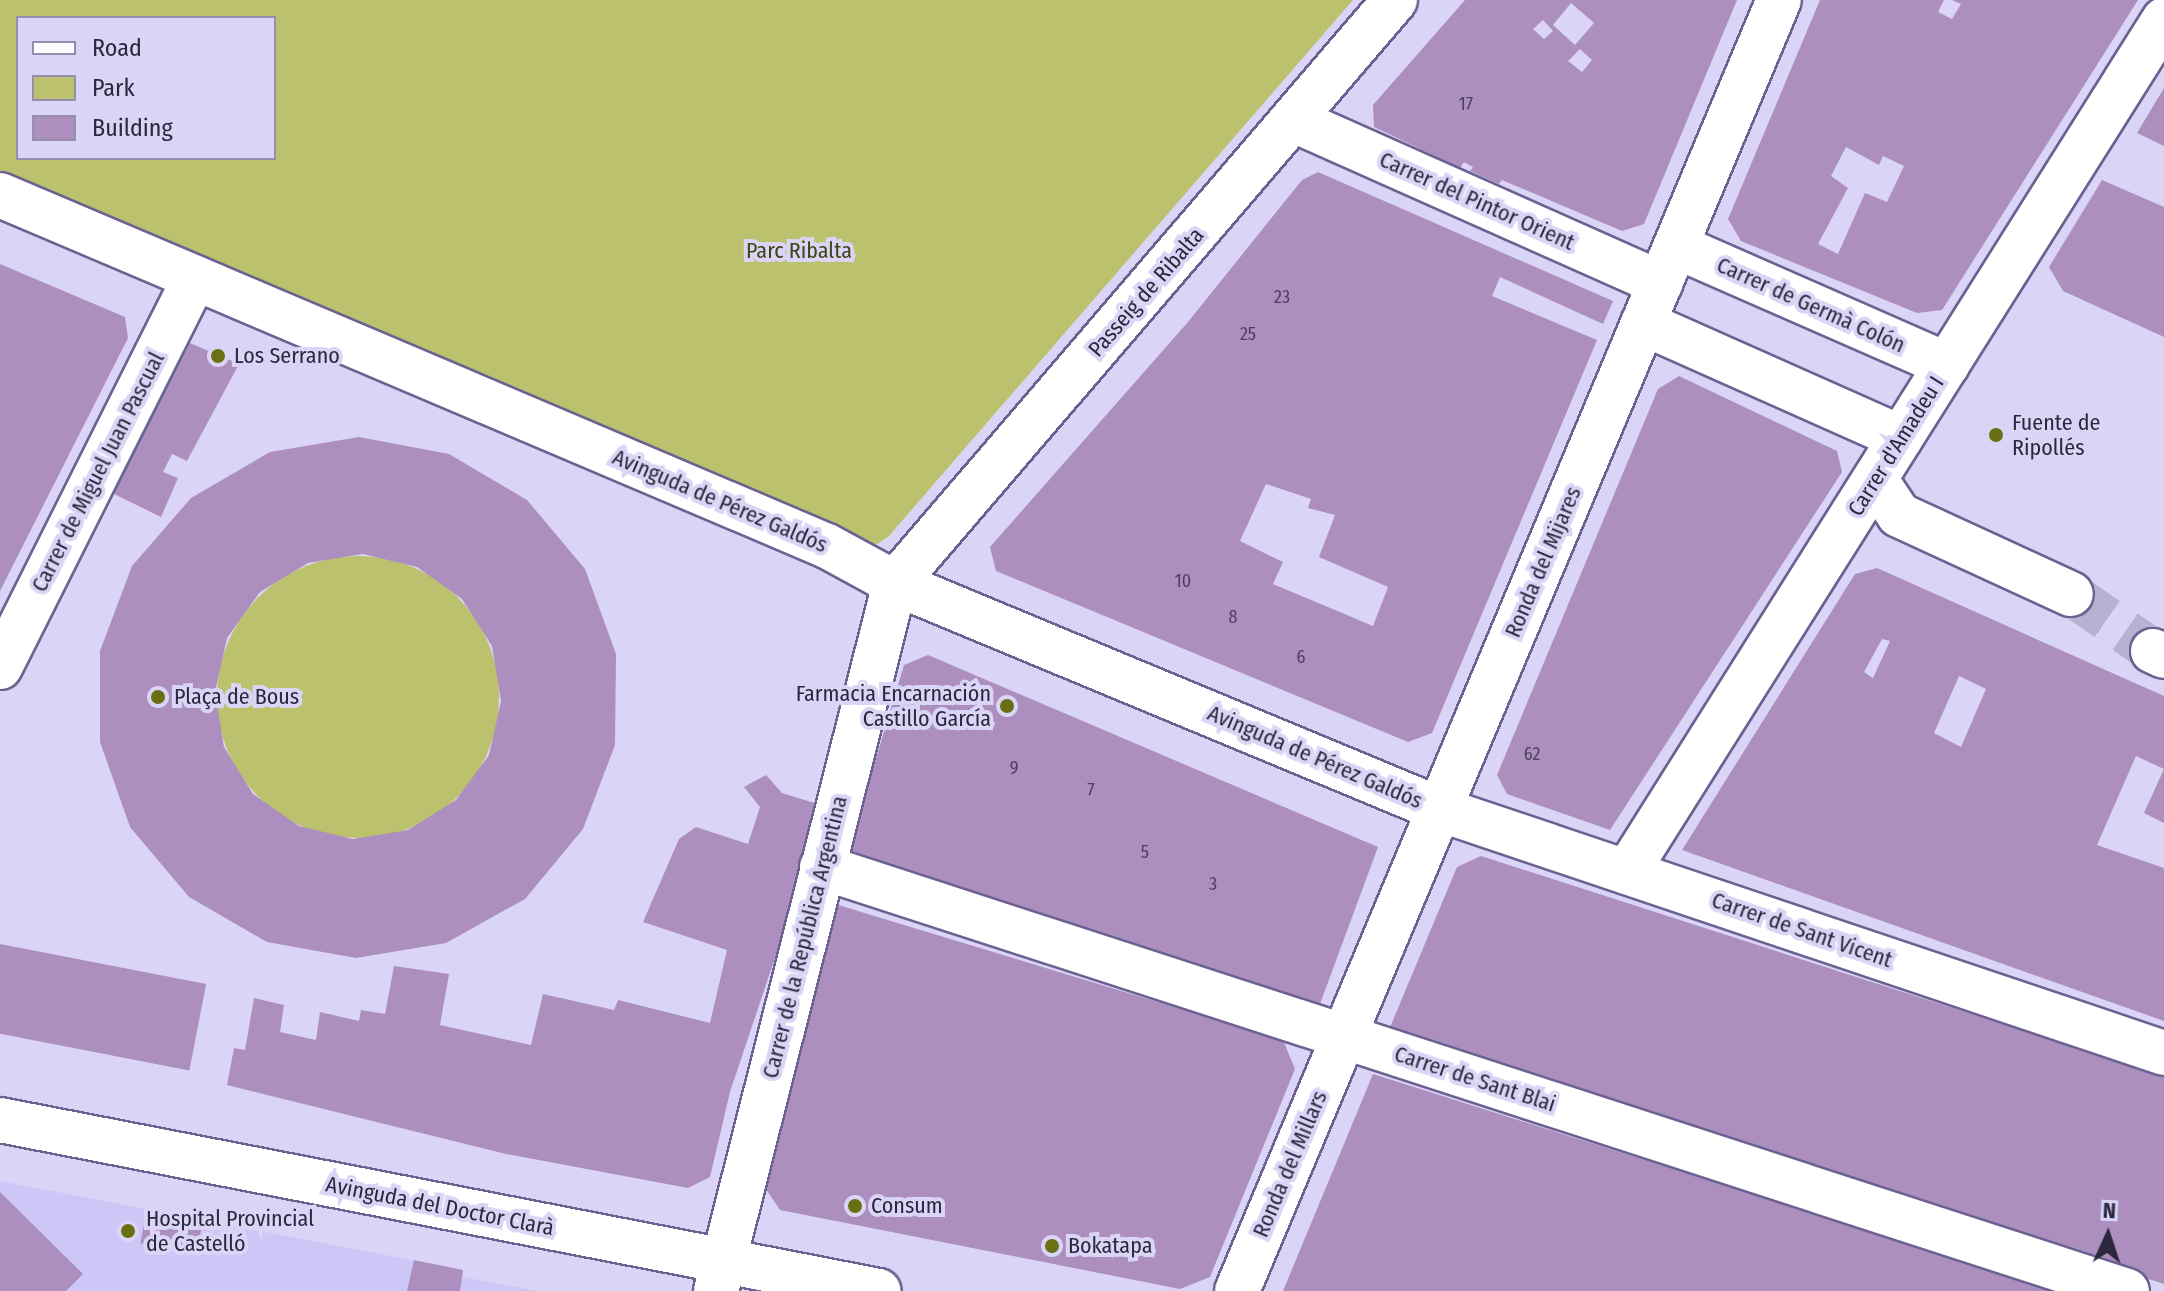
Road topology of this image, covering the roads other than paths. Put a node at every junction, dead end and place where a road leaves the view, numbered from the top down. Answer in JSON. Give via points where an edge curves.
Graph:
{"nodes":[{"id":1,"x":1395,"y":0,"type":"edge"},
{"id":2,"x":1779,"y":0,"type":"edge"},
{"id":3,"x":2162,"y":25,"type":"edge"},
{"id":4,"x":1294,"y":120,"type":"junction"},
{"id":5,"x":0,"y":195,"type":"edge"},
{"id":6,"x":1668,"y":264,"type":"junction"},
{"id":7,"x":195,"y":278,"type":"junction"},
{"id":8,"x":1643,"y":323,"type":"junction"},
{"id":9,"x":1947,"y":365,"type":"junction"},
{"id":10,"x":1901,"y":438,"type":"junction"},
{"id":11,"x":1875,"y":479,"type":"junction"},
{"id":12,"x":895,"y":583,"type":"junction"},
{"id":13,"x":2071,"y":594,"type":"tunnel mouth"},
{"id":14,"x":0,"y":667,"type":"edge"},
{"id":15,"x":1439,"y":809,"type":"junction"},
{"id":16,"x":822,"y":867,"type":"junction"},
{"id":17,"x":1627,"y":872,"type":"junction"},
{"id":18,"x":1344,"y":1037,"type":"junction"},
{"id":19,"x":2164,"y":1053,"type":"edge"},
{"id":20,"x":0,"y":1120,"type":"edge"},
{"id":21,"x":714,"y":1281,"type":"edge"},
{"id":22,"x":879,"y":1291,"type":"edge"},
{"id":23,"x":1237,"y":1291,"type":"edge"},
{"id":24,"x":2127,"y":1291,"type":"edge"}],
"edges":[{"from":1,"to":4,"type":"street","name":"Passeig de Ribalta"},
{"from":2,"to":6,"type":"street","name":"Ronda del Mijares"},
{"from":3,"to":9,"type":"street","name":"Carrer d'Amadeu I"},
{"from":4,"to":6,"type":"street","name":"Carrer del Pintor Orient"},
{"from":4,"to":12,"type":"street","name":"Passeig de Ribalta"},
{"from":5,"to":7,"type":"street","name":"Avinguda de Pérez Galdós"},
{"from":6,"to":8,"type":"street","name":"Ronda del Mijares"},
{"from":6,"to":9,"type":"street","name":"Carrer de Germà Colón"},
{"from":7,"to":12,"type":"street","name":"Avinguda de Pérez Galdós","via":[[827,546]]},
{"from":7,"to":14,"type":"street","name":"Carrer de Miguel Juan Pascual"},
{"from":8,"to":10,"type":"street"},
{"from":8,"to":15,"type":"street","name":"Ronda del Mijares"},
{"from":9,"to":10,"type":"street","name":"Carrer d'Amadeu I"},
{"from":10,"to":11,"type":"street","name":"Carrer d'Amadeu I"},
{"from":11,"to":13,"type":"street","via":[[1899,515]]},
{"from":11,"to":17,"type":"street","name":"Carrer d'Amadeu I"},
{"from":12,"to":15,"type":"street","name":"Avinguda de Pérez Galdós"},
{"from":12,"to":16,"type":"street","name":"Carrer de la República Argentina"},
{"from":15,"to":17,"type":"street","name":"Carrer de Sant Vicent"},
{"from":15,"to":18,"type":"street","name":"Ronda del Mijares"},
{"from":16,"to":18,"type":"street","name":"Carrer de Sant Blai"},
{"from":16,"to":21,"type":"street","name":"Carrer de la República Argentina"},
{"from":17,"to":19,"type":"street","name":"Carrer de Sant Vicent"},
{"from":18,"to":23,"type":"street","name":"Ronda del Millars"},
{"from":18,"to":24,"type":"street","name":"Carrer de Sant Blai"},
{"from":20,"to":21,"type":"street","name":"Avinguda del Doctor Clarà"},
{"from":21,"to":22,"type":"street","name":"Avinguda del Doctor Clarà"}]}
